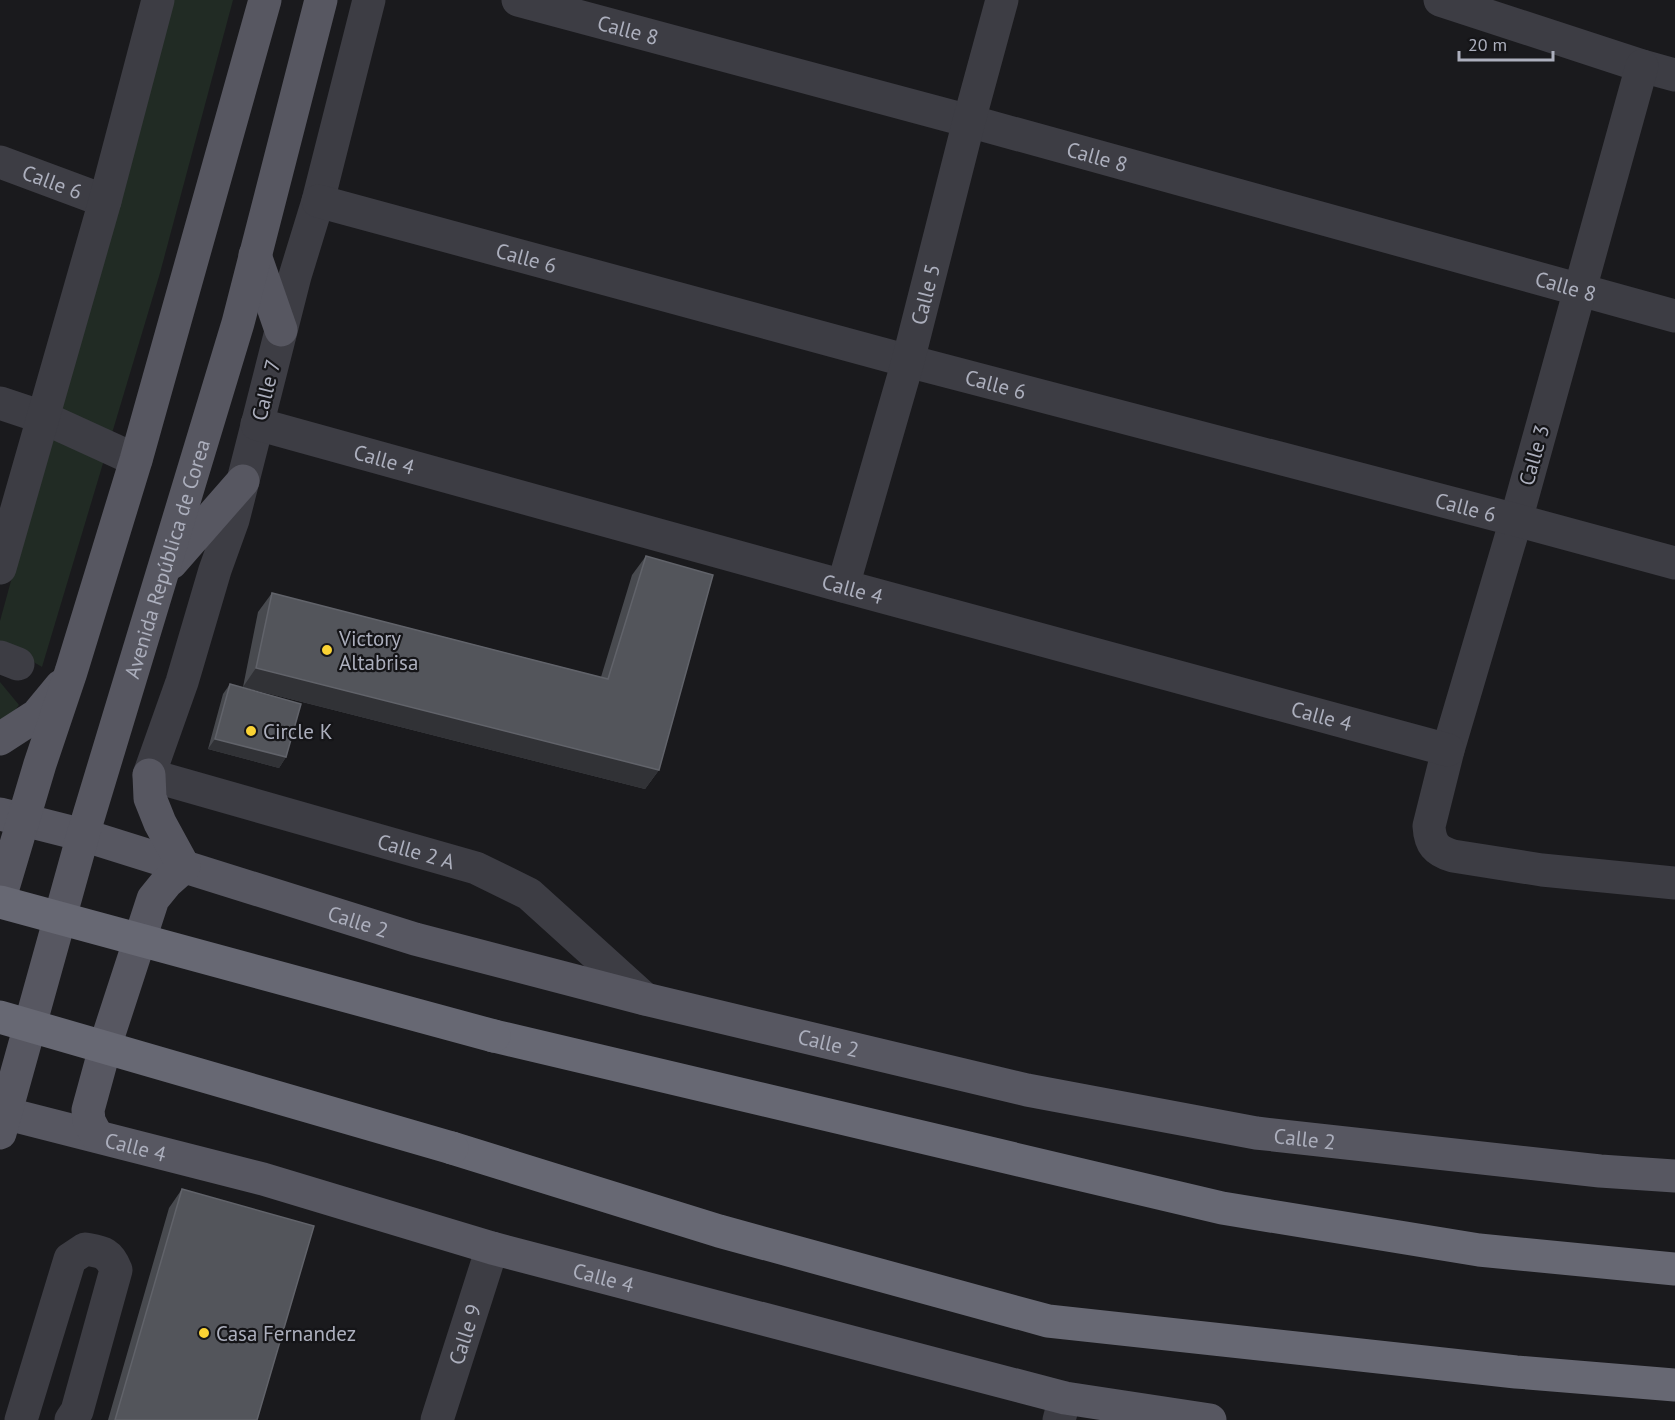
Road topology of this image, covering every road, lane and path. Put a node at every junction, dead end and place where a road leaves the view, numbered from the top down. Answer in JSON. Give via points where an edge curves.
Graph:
{"nodes":[{"id":1,"x":158,"y":0,"type":"edge"},
{"id":2,"x":265,"y":0,"type":"edge"},
{"id":3,"x":321,"y":0,"type":"edge"},
{"id":4,"x":369,"y":0,"type":"edge"},
{"id":5,"x":518,"y":0,"type":"edge"},
{"id":6,"x":1002,"y":0,"type":"edge"},
{"id":7,"x":1440,"y":0,"type":"edge"},
{"id":8,"x":1642,"y":66,"type":"junction"},
{"id":9,"x":1675,"y":75,"type":"edge"},
{"id":10,"x":969,"y":120,"type":"junction"},
{"id":11,"x":0,"y":162,"type":"edge"},
{"id":12,"x":105,"y":201,"type":"junction"},
{"id":13,"x":318,"y":201,"type":"junction"},
{"id":14,"x":255,"y":255,"type":"junction"},
{"id":15,"x":1581,"y":290,"type":"junction"},
{"id":16,"x":1675,"y":316,"type":"edge"},
{"id":17,"x":281,"y":330,"type":"junction"},
{"id":18,"x":908,"y":361,"type":"junction"},
{"id":19,"x":0,"y":403,"type":"edge"},
{"id":20,"x":42,"y":417,"type":"junction"},
{"id":21,"x":257,"y":424,"type":"junction"},
{"id":22,"x":136,"y":460,"type":"junction"},
{"id":23,"x":243,"y":481,"type":"junction"},
{"id":24,"x":1516,"y":520,"type":"junction"},
{"id":25,"x":1675,"y":563,"type":"edge"},
{"id":26,"x":0,"y":568,"type":"edge"},
{"id":27,"x":164,"y":571,"type":"junction"},
{"id":28,"x":843,"y":586,"type":"junction"},
{"id":29,"x":71,"y":672,"type":"junction"},
{"id":30,"x":0,"y":739,"type":"edge"},
{"id":31,"x":1448,"y":750,"type":"junction"},
{"id":32,"x":149,"y":775,"type":"junction"},
{"id":33,"x":12,"y":817,"type":"edge"},
{"id":34,"x":83,"y":835,"type":"junction"},
{"id":35,"x":184,"y":867,"type":"junction"},
{"id":36,"x":1675,"y":883,"type":"edge"},
{"id":37,"x":0,"y":900,"type":"edge"},
{"id":38,"x":645,"y":999,"type":"junction"},
{"id":39,"x":0,"y":1017,"type":"edge"},
{"id":40,"x":2,"y":1120,"type":"edge"},
{"id":41,"x":97,"y":1136,"type":"junction"},
{"id":42,"x":1675,"y":1176,"type":"edge"},
{"id":43,"x":492,"y":1248,"type":"junction"},
{"id":44,"x":1675,"y":1269,"type":"edge"},
{"id":45,"x":1675,"y":1385,"type":"edge"},
{"id":46,"x":1062,"y":1409,"type":"edge"},
{"id":47,"x":23,"y":1419,"type":"edge"},
{"id":48,"x":71,"y":1420,"type":"edge"},
{"id":49,"x":437,"y":1420,"type":"edge"},
{"id":50,"x":1210,"y":1420,"type":"edge"}],
"edges":[{"from":1,"to":12,"type":"street"},
{"from":2,"to":22,"type":"main road"},
{"from":3,"to":14,"type":"main road","name":"Avenida República de Corea"},
{"from":4,"to":13,"type":"street","name":"Calle 7"},
{"from":5,"to":10,"type":"street","name":"Calle 8"},
{"from":6,"to":10,"type":"street","name":"Calle 5"},
{"from":7,"to":8,"type":"street"},
{"from":8,"to":9,"type":"street"},
{"from":8,"to":15,"type":"street","name":"Calle 3"},
{"from":10,"to":15,"type":"street","name":"Calle 8"},
{"from":10,"to":18,"type":"street","name":"Calle 5"},
{"from":11,"to":12,"type":"street","name":"Calle 6"},
{"from":12,"to":20,"type":"street"},
{"from":13,"to":17,"type":"street","name":"Calle 7"},
{"from":13,"to":18,"type":"street","name":"Calle 6"},
{"from":14,"to":17,"type":"main road"},
{"from":14,"to":27,"type":"main road","name":"Avenida República de Corea"},
{"from":15,"to":16,"type":"street","name":"Calle 8"},
{"from":15,"to":24,"type":"street","name":"Calle 3"},
{"from":17,"to":21,"type":"street","name":"Calle 7"},
{"from":18,"to":24,"type":"street","name":"Calle 6"},
{"from":18,"to":28,"type":"street","name":"Calle 5"},
{"from":19,"to":20,"type":"street"},
{"from":20,"to":22,"type":"street"},
{"from":20,"to":26,"type":"street"},
{"from":21,"to":23,"type":"street","name":"Calle 7"},
{"from":21,"to":28,"type":"street","name":"Calle 4"},
{"from":22,"to":29,"type":"main road"},
{"from":23,"to":27,"type":"main road"},
{"from":23,"to":32,"type":"street","name":"Calle 7","via":[[182,682]]},
{"from":24,"to":25,"type":"street","name":"Calle 6"},
{"from":24,"to":31,"type":"street","name":"Calle 3"},
{"from":27,"to":34,"type":"main road","name":"Avenida República de Corea"},
{"from":28,"to":31,"type":"street","name":"Calle 4"},
{"from":29,"to":30,"type":"main road","via":[[37,715]]},
{"from":29,"to":33,"type":"main road","via":[[40,764]]},
{"from":31,"to":36,"type":"street","name":"Calle 3","via":[[1429,826],[1429,837],[1442,853],[1542,870]]},
{"from":32,"to":35,"type":"main road","via":[[150,798]]},
{"from":32,"to":38,"type":"street","name":"Calle 2 A","via":[[476,868],[529,894]]},
{"from":33,"to":34,"type":"main road","name":"Calle 2"},
{"from":33,"to":37,"type":"main road"},
{"from":34,"to":35,"type":"main road","name":"Calle 2"},
{"from":34,"to":40,"type":"main road","name":"Avenida República de Corea"},
{"from":35,"to":38,"type":"main road","name":"Calle 2","via":[[415,939]]},
{"from":35,"to":41,"type":"main road","via":[[153,899],[125,983],[88,1110]]},
{"from":37,"to":44,"type":"highway","bridge":true,"via":[[494,1036],[1222,1208],[1479,1250]]},
{"from":38,"to":42,"type":"main road","name":"Calle 2","via":[[1027,1090],[1256,1133]]},
{"from":39,"to":45,"type":"highway","bridge":true,"via":[[452,1148],[719,1231],[1048,1321],[1516,1372]]},
{"from":40,"to":41,"type":"main road","name":"Calle 4"},
{"from":41,"to":43,"type":"main road","name":"Calle 4","via":[[263,1179]]},
{"from":43,"to":46,"type":"main road","name":"Calle 4"},
{"from":43,"to":49,"type":"street","name":"Calle 9"},
{"from":46,"to":50,"type":"main road","name":"Calle 4"},
{"from":47,"to":48,"type":"street","via":[[70,1259],[85,1249],[108,1255],[116,1270],[77,1411]]}]}
